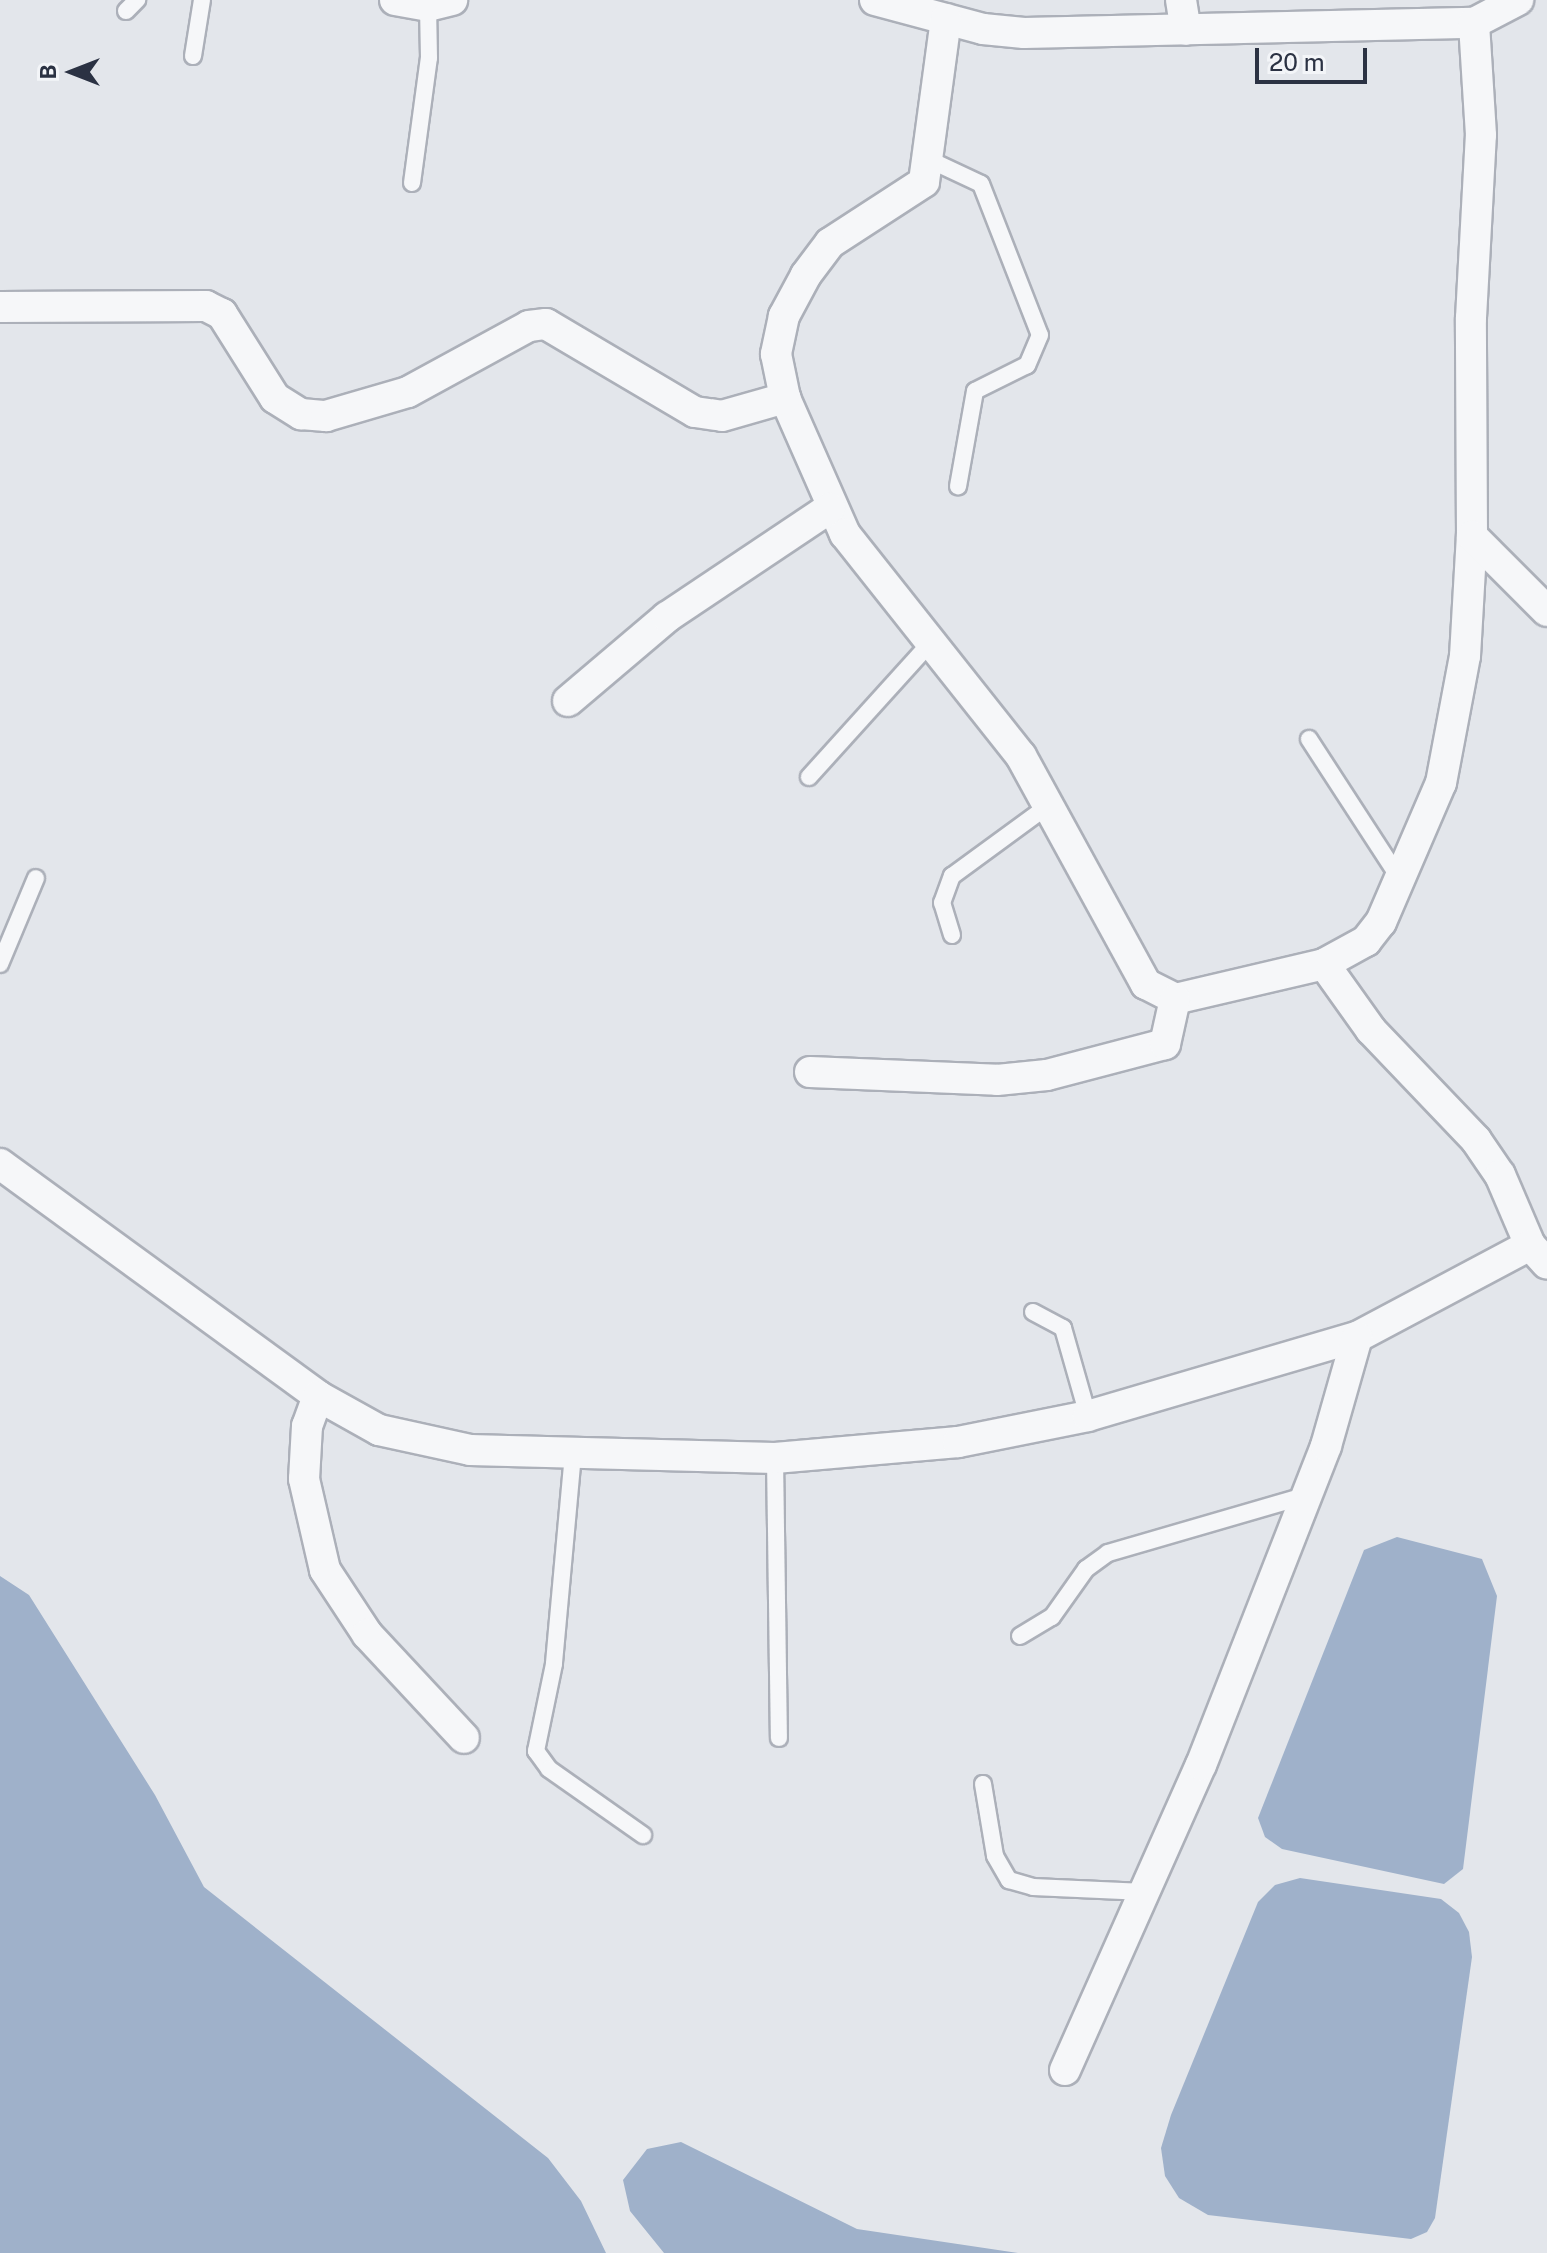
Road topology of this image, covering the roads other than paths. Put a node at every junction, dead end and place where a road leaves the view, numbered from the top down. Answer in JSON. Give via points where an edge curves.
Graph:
{"nodes":[{"id":1,"x":202,"y":0,"type":"edge"},
{"id":2,"x":395,"y":0,"type":"edge"},
{"id":3,"x":875,"y":0,"type":"edge"},
{"id":4,"x":1181,"y":0,"type":"edge"},
{"id":5,"x":1518,"y":0,"type":"edge"},
{"id":6,"x":440,"y":3,"type":"edge"},
{"id":7,"x":946,"y":19,"type":"junction"},
{"id":8,"x":1474,"y":23,"type":"junction"},
{"id":9,"x":1186,"y":30,"type":"junction"},
{"id":10,"x":193,"y":56,"type":"dead end"},
{"id":11,"x":930,"y":160,"type":"junction"},
{"id":12,"x":412,"y":183,"type":"dead end"},
{"id":13,"x":0,"y":307,"type":"edge"},
{"id":14,"x":785,"y":398,"type":"junction"},
{"id":15,"x":958,"y":486,"type":"dead end"},
{"id":16,"x":830,"y":508,"type":"junction"},
{"id":17,"x":1472,"y":536,"type":"junction"},
{"id":18,"x":1547,"y":611,"type":"edge"},
{"id":19,"x":931,"y":642,"type":"junction"},
{"id":20,"x":568,"y":701,"type":"dead end"},
{"id":21,"x":1309,"y":739,"type":"dead end"},
{"id":22,"x":809,"y":777,"type":"dead end"},
{"id":23,"x":1049,"y":805,"type":"junction"},
{"id":24,"x":36,"y":878,"type":"dead end"},
{"id":25,"x":1400,"y":879,"type":"junction"},
{"id":26,"x":952,"y":935,"type":"dead end"},
{"id":27,"x":0,"y":964,"type":"edge"},
{"id":28,"x":1324,"y":964,"type":"junction"},
{"id":29,"x":1175,"y":999,"type":"junction"},
{"id":30,"x":810,"y":1072,"type":"dead end"},
{"id":31,"x":2,"y":1168,"type":"edge"},
{"id":32,"x":1539,"y":1254,"type":"edge"},
{"id":33,"x":1033,"y":1312,"type":"dead end"},
{"id":34,"x":1357,"y":1337,"type":"junction"},
{"id":35,"x":318,"y":1396,"type":"junction"},
{"id":36,"x":1088,"y":1416,"type":"junction"},
{"id":37,"x":573,"y":1454,"type":"junction"},
{"id":38,"x":775,"y":1458,"type":"junction"},
{"id":39,"x":1308,"y":1495,"type":"junction"},
{"id":40,"x":1020,"y":1636,"type":"dead end"},
{"id":41,"x":464,"y":1738,"type":"dead end"},
{"id":42,"x":779,"y":1738,"type":"dead end"},
{"id":43,"x":983,"y":1784,"type":"dead end"},
{"id":44,"x":643,"y":1835,"type":"dead end"},
{"id":45,"x":1145,"y":1892,"type":"junction"},
{"id":46,"x":1065,"y":2070,"type":"dead end"}],
"edges":[{"from":1,"to":10,"type":"lane"},
{"from":2,"to":6,"type":"street"},
{"from":3,"to":7,"type":"street"},
{"from":4,"to":9,"type":"street"},
{"from":5,"to":8,"type":"street"},
{"from":6,"to":12,"type":"lane"},
{"from":7,"to":9,"type":"street","via":[[1024,33]]},
{"from":7,"to":11,"type":"street"},
{"from":8,"to":9,"type":"street"},
{"from":8,"to":17,"type":"street","via":[[1481,135],[1471,318]]},
{"from":11,"to":14,"type":"street","via":[[924,182],[830,243],[806,275],[784,316],[776,354]]},
{"from":11,"to":15,"type":"lane","via":[[981,184],[1040,335],[1027,365],[975,391]]},
{"from":13,"to":14,"type":"street","via":[[206,306],[222,314],[275,398],[301,414],[326,416],[408,392],[529,326],[546,324],[695,412],[722,416]]},
{"from":14,"to":16,"type":"street"},
{"from":16,"to":19,"type":"street"},
{"from":16,"to":20,"type":"street","via":[[667,617]]},
{"from":17,"to":18,"type":"street"},
{"from":17,"to":25,"type":"street","via":[[1465,656],[1451,744]]},
{"from":19,"to":22,"type":"lane"},
{"from":19,"to":23,"type":"street","via":[[1021,756]]},
{"from":21,"to":25,"type":"lane"},
{"from":23,"to":26,"type":"lane","via":[[952,876],[942,903]]},
{"from":23,"to":29,"type":"street","via":[[1146,984]]},
{"from":24,"to":27,"type":"lane"},
{"from":25,"to":28,"type":"street","via":[[1366,941]]},
{"from":28,"to":29,"type":"street"},
{"from":28,"to":32,"type":"street","via":[[1371,1030],[1476,1140],[1500,1175]]},
{"from":29,"to":30,"type":"street","via":[[1165,1044],[1047,1075],[997,1080]]},
{"from":31,"to":35,"type":"street"},
{"from":32,"to":34,"type":"street"},
{"from":33,"to":36,"type":"lane","via":[[1063,1328]]},
{"from":34,"to":36,"type":"street"},
{"from":34,"to":39,"type":"street"},
{"from":35,"to":37,"type":"street","via":[[379,1430],[420,1442]]},
{"from":35,"to":41,"type":"street","via":[[307,1426],[304,1479],[325,1570],[367,1634]]},
{"from":36,"to":38,"type":"street","via":[[958,1442]]},
{"from":37,"to":38,"type":"street"},
{"from":37,"to":44,"type":"lane","via":[[554,1664],[536,1751],[549,1769]]},
{"from":38,"to":42,"type":"lane"},
{"from":39,"to":40,"type":"lane","via":[[1108,1553],[1086,1569],[1052,1617]]},
{"from":39,"to":45,"type":"street"},
{"from":43,"to":45,"type":"lane","via":[[995,1856],[1009,1880],[1033,1887]]},
{"from":45,"to":46,"type":"street"}]}
